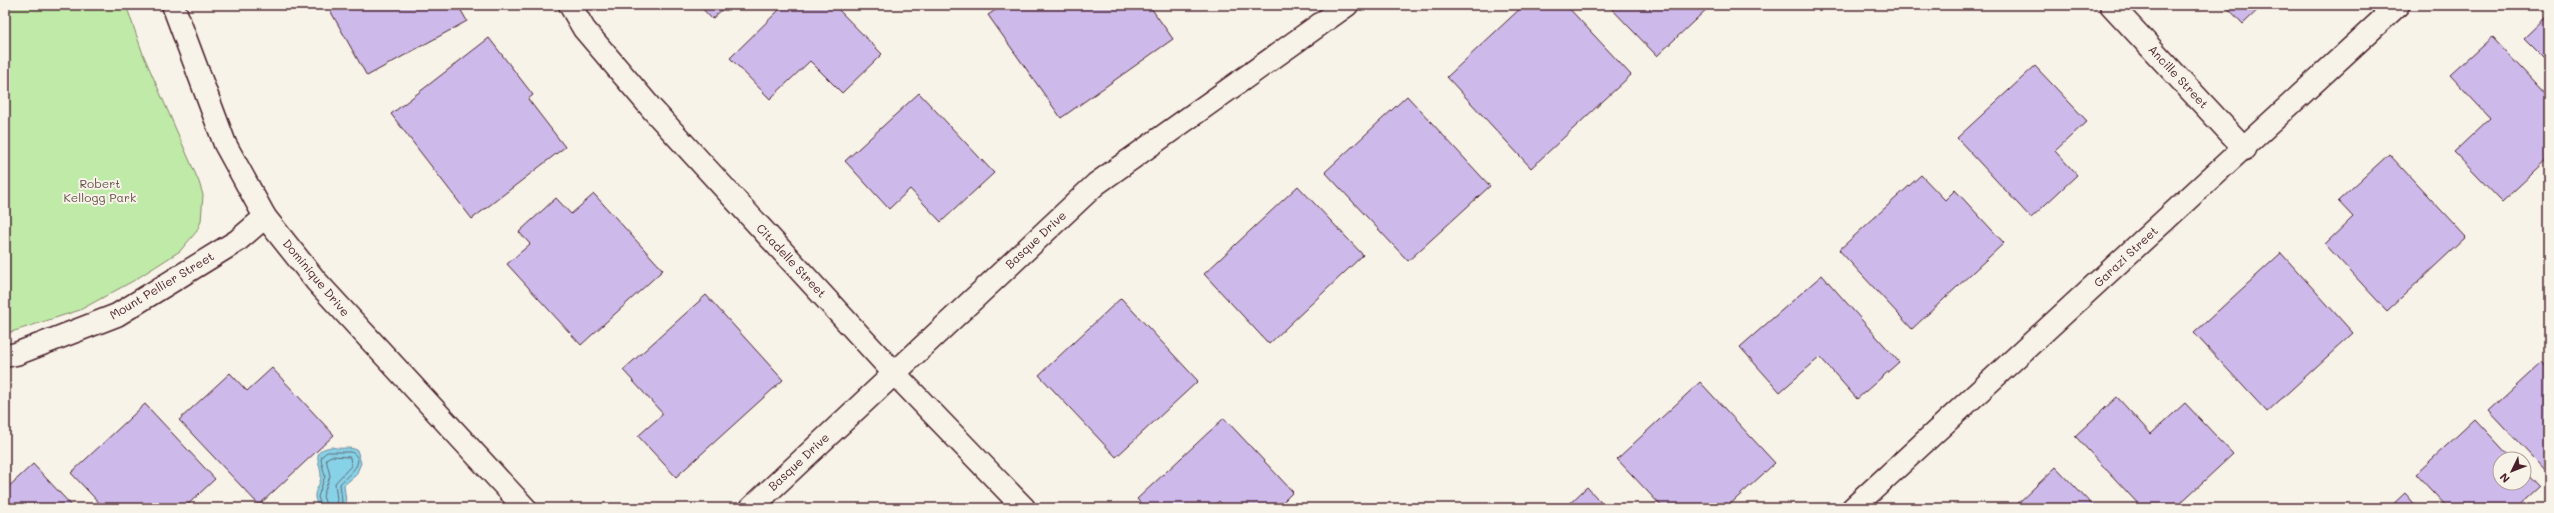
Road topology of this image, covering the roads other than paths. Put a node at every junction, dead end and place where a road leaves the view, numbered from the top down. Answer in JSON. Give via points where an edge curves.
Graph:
{"nodes":[{"id":1,"x":173,"y":5,"type":"edge"},
{"id":2,"x":570,"y":5,"type":"edge"},
{"id":3,"x":1347,"y":5,"type":"edge"},
{"id":4,"x":2111,"y":5,"type":"edge"},
{"id":5,"x":2398,"y":5,"type":"edge"},
{"id":6,"x":2245,"y":148,"type":"junction"},
{"id":7,"x":265,"y":217,"type":"junction"},
{"id":8,"x":5,"y":356,"type":"edge"},
{"id":9,"x":894,"y":373,"type":"junction"},
{"id":10,"x":525,"y":508,"type":"edge"},
{"id":11,"x":751,"y":508,"type":"edge"},
{"id":12,"x":1024,"y":508,"type":"edge"},
{"id":13,"x":1854,"y":508,"type":"edge"}],
"edges":[{"from":1,"to":7,"type":"street","name":"Dominique Drive","via":[[225,144]]},
{"from":2,"to":9,"type":"street","name":"Citadelle Street","via":[[584,29],[652,109]]},
{"from":3,"to":9,"type":"street","name":"Basque Drive","via":[[1096,184]]},
{"from":4,"to":6,"type":"street","name":"Ancille Street"},
{"from":5,"to":6,"type":"street","name":"Garazi Street"},
{"from":6,"to":13,"type":"street","name":"Garazi Street"},
{"from":7,"to":8,"type":"street","name":"Mount Pellier Street","via":[[237,241],[117,315]]},
{"from":7,"to":10,"type":"street","name":"Dominique Drive","via":[[316,281]]},
{"from":9,"to":11,"type":"street","name":"Basque Drive"},
{"from":9,"to":12,"type":"street","name":"Citadelle Street"}]}
